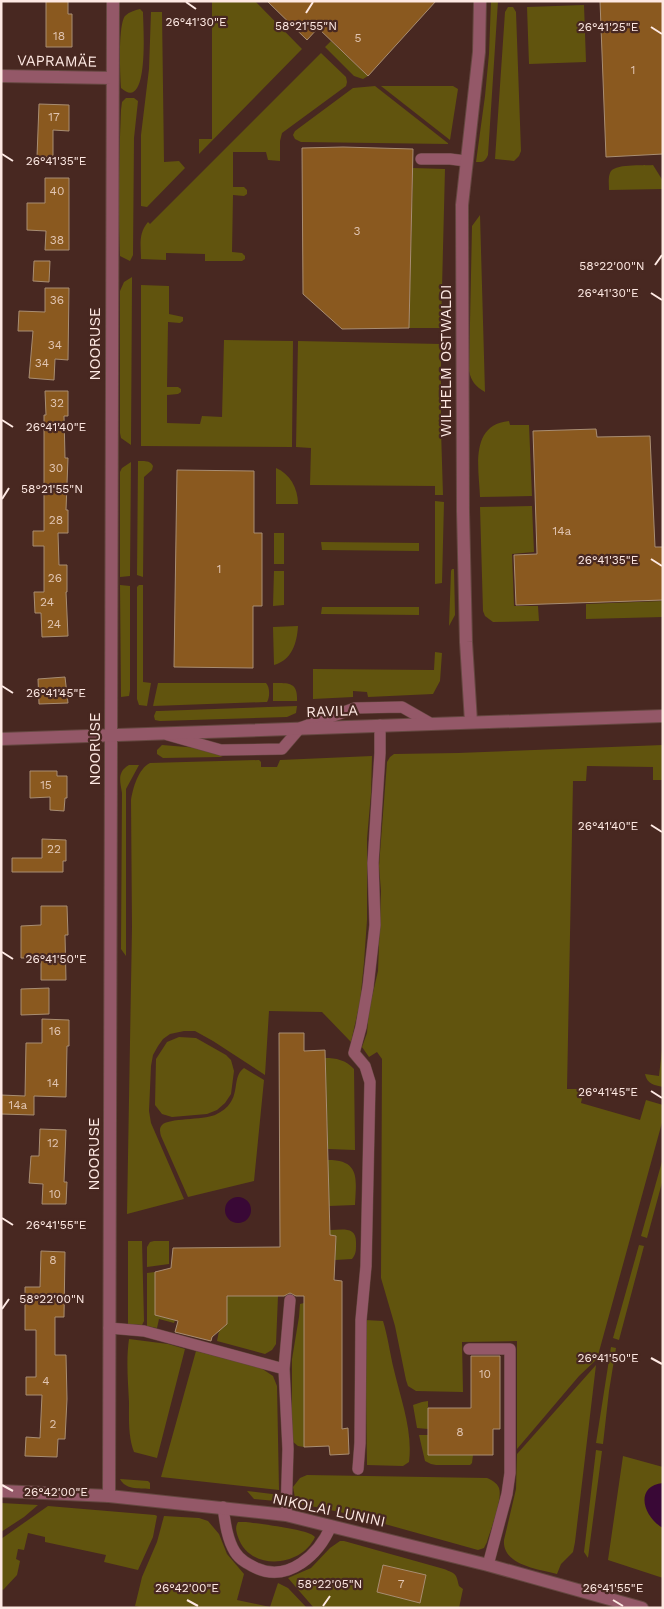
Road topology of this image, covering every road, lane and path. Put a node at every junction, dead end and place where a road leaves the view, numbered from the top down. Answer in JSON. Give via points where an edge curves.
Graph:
{"nodes":[{"id":1,"x":113,"y":1,"type":"edge"},
{"id":2,"x":480,"y":1,"type":"edge"},
{"id":3,"x":1,"y":76,"type":"edge"},
{"id":4,"x":112,"y":78,"type":"junction"},
{"id":5,"x":421,"y":159,"type":"dead end"},
{"id":6,"x":466,"y":161,"type":"junction"},
{"id":7,"x":663,"y":716,"type":"edge"},
{"id":8,"x":470,"y":722,"type":"junction"},
{"id":9,"x":430,"y":724,"type":"junction"},
{"id":10,"x":380,"y":726,"type":"junction"},
{"id":11,"x":300,"y":728,"type":"junction"},
{"id":12,"x":162,"y":733,"type":"junction"},
{"id":13,"x":111,"y":735,"type":"junction"},
{"id":14,"x":1,"y":738,"type":"edge"},
{"id":15,"x":290,"y":1300,"type":"dead end"},
{"id":16,"x":110,"y":1328,"type":"junction"},
{"id":17,"x":469,"y":1349,"type":"dead end"},
{"id":18,"x":284,"y":1369,"type":"junction"},
{"id":19,"x":358,"y":1469,"type":"dead end"},
{"id":20,"x":1,"y":1491,"type":"edge"},
{"id":21,"x":109,"y":1496,"type":"junction"},
{"id":22,"x":223,"y":1508,"type":"junction"},
{"id":23,"x":286,"y":1515,"type":"junction"},
{"id":24,"x":331,"y":1526,"type":"junction"},
{"id":25,"x":488,"y":1565,"type":"junction"},
{"id":26,"x":642,"y":1608,"type":"edge"}],
"edges":[{"from":1,"to":4,"type":"street","name":"NOORUSE"},
{"from":2,"to":6,"type":"street","name":"WILHELM OSTWALDI","via":[[479,52]]},
{"from":3,"to":4,"type":"street","name":"VAPRAMÄE"},
{"from":4,"to":13,"type":"street","name":"NOORUSE"},
{"from":5,"to":6,"type":"lane"},
{"from":6,"to":8,"type":"street","name":"WILHELM OSTWALDI","via":[[462,205],[462,402]]},
{"from":7,"to":8,"type":"street","name":"RAVILA"},
{"from":8,"to":9,"type":"street","name":"RAVILA"},
{"from":9,"to":10,"type":"street","name":"RAVILA"},
{"from":9,"to":11,"type":"lane","via":[[402,707],[355,708]]},
{"from":10,"to":11,"type":"street","name":"RAVILA"},
{"from":10,"to":19,"type":"lane","via":[[373,863],[375,925],[368,987],[354,1053],[365,1066],[370,1082]]},
{"from":11,"to":12,"type":"street","name":"RAVILA"},
{"from":11,"to":12,"type":"lane","via":[[282,749],[221,750]]},
{"from":12,"to":13,"type":"street","name":"RAVILA"},
{"from":13,"to":14,"type":"street","name":"RAVILA"},
{"from":13,"to":16,"type":"street","name":"NOORUSE"},
{"from":15,"to":18,"type":"lane"},
{"from":16,"to":18,"type":"lane","via":[[144,1332]]},
{"from":16,"to":21,"type":"street","name":"NOORUSE"},
{"from":17,"to":25,"type":"lane","via":[[510,1349],[508,1494]]},
{"from":18,"to":23,"type":"lane","via":[[288,1449]]},
{"from":20,"to":21,"type":"street","name":"NIKOLAI LUNINI"},
{"from":21,"to":22,"type":"street","name":"NIKOLAI LUNINI"},
{"from":22,"to":23,"type":"street","name":"NIKOLAI LUNINI"},
{"from":22,"to":24,"type":"lane","via":[[226,1530],[236,1553],[246,1563],[271,1573],[291,1569],[308,1559]]},
{"from":23,"to":24,"type":"street","name":"NIKOLAI LUNINI"},
{"from":24,"to":25,"type":"street","name":"NIKOLAI LUNINI"},
{"from":25,"to":26,"type":"street","name":"NIKOLAI LUNINI"}]}
